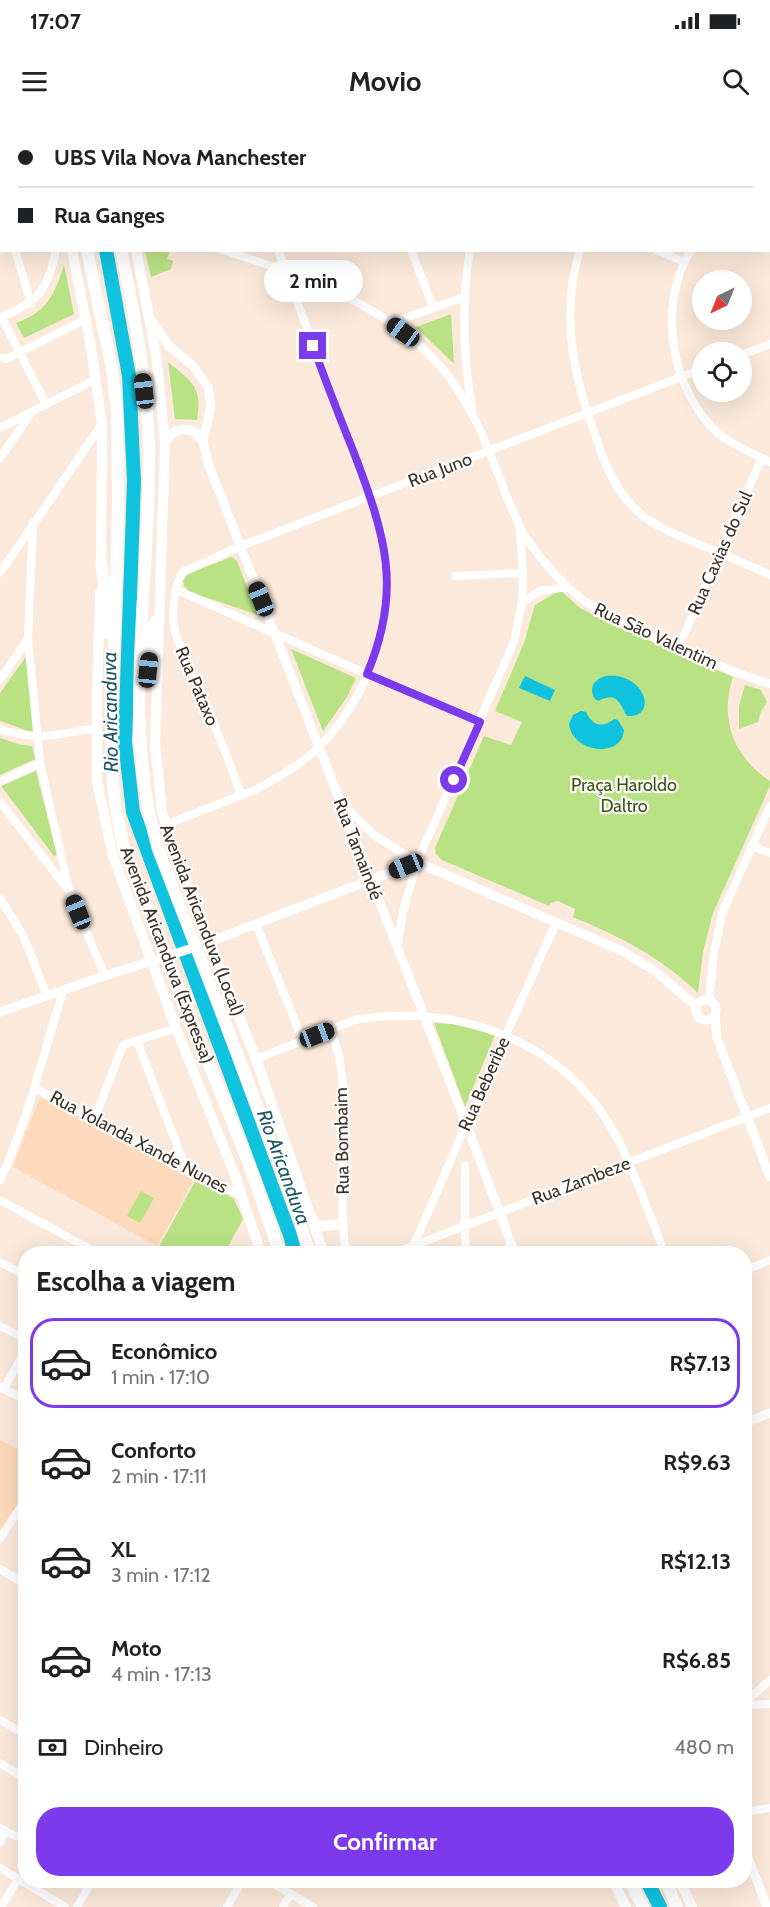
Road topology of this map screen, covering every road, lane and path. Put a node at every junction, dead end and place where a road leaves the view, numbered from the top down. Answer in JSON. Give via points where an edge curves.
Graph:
{"nodes":[{"id":1,"x":16,"y":252,"type":"edge"},
{"id":2,"x":55,"y":252,"type":"edge"},
{"id":3,"x":72,"y":252,"type":"edge"},
{"id":4,"x":87,"y":252,"type":"edge"},
{"id":5,"x":121,"y":252,"type":"edge"},
{"id":6,"x":136,"y":252,"type":"edge"},
{"id":7,"x":229,"y":252,"type":"edge"},
{"id":8,"x":279,"y":252,"type":"edge"},
{"id":9,"x":412,"y":252,"type":"edge"},
{"id":10,"x":470,"y":252,"type":"edge"},
{"id":11,"x":580,"y":252,"type":"edge"},
{"id":12,"x":662,"y":252,"type":"edge"},
{"id":13,"x":690,"y":252,"type":"edge"},
{"id":14,"x":684,"y":262,"type":"junction"},
{"id":15,"x":286,"y":271,"type":"junction"},
{"id":16,"x":465,"y":297,"type":"junction"},
{"id":17,"x":31,"y":303,"type":"junction"},
{"id":18,"x":433,"y":308,"type":"junction"},
{"id":19,"x":149,"y":315,"type":"junction"},
{"id":20,"x":1,"y":318,"type":"edge"},
{"id":21,"x":86,"y":319,"type":"junction"},
{"id":22,"x":391,"y":323,"type":"junction"},
{"id":23,"x":770,"y":344,"type":"edge"},
{"id":24,"x":752,"y":351,"type":"edge"},
{"id":25,"x":19,"y":353,"type":"junction"},
{"id":26,"x":0,"y":357,"type":"edge"},
{"id":27,"x":692,"y":373,"type":"edge"},
{"id":28,"x":682,"y":377,"type":"junction"},
{"id":29,"x":96,"y":379,"type":"junction"},
{"id":30,"x":46,"y":404,"type":"junction"},
{"id":31,"x":32,"y":412,"type":"junction"},
{"id":32,"x":472,"y":412,"type":"junction"},
{"id":33,"x":587,"y":413,"type":"junction"},
{"id":34,"x":102,"y":424,"type":"junction"},
{"id":35,"x":0,"y":428,"type":"edge"},
{"id":36,"x":165,"y":442,"type":"junction"},
{"id":37,"x":203,"y":442,"type":"junction"},
{"id":38,"x":488,"y":452,"type":"junction"},
{"id":39,"x":0,"y":458,"type":"edge"},
{"id":40,"x":762,"y":458,"type":"junction"},
{"id":41,"x":770,"y":462,"type":"edge"},
{"id":42,"x":370,"y":497,"type":"junction"},
{"id":43,"x":33,"y":524,"type":"junction"},
{"id":44,"x":520,"y":529,"type":"junction"},
{"id":45,"x":241,"y":546,"type":"junction"},
{"id":46,"x":536,"y":551,"type":"junction"},
{"id":47,"x":720,"y":553,"type":"junction"},
{"id":48,"x":522,"y":561,"type":"junction"},
{"id":49,"x":101,"y":562,"type":"junction"},
{"id":50,"x":0,"y":573,"type":"edge"},
{"id":51,"x":523,"y":573,"type":"junction"},
{"id":52,"x":181,"y":574,"type":"joint"},
{"id":53,"x":770,"y":575,"type":"edge"},
{"id":54,"x":455,"y":576,"type":"dead end"},
{"id":55,"x":567,"y":587,"type":"junction"},
{"id":56,"x":177,"y":590,"type":"junction"},
{"id":57,"x":522,"y":602,"type":"junction"},
{"id":58,"x":159,"y":619,"type":"junction"},
{"id":59,"x":275,"y":633,"type":"junction"},
{"id":60,"x":28,"y":639,"type":"junction"},
{"id":61,"x":678,"y":648,"type":"junction"},
{"id":62,"x":112,"y":674,"type":"junction"},
{"id":63,"x":367,"y":674,"type":"junction"},
{"id":64,"x":0,"y":680,"type":"edge"},
{"id":65,"x":770,"y":684,"type":"edge"},
{"id":66,"x":480,"y":722,"type":"junction"},
{"id":67,"x":96,"y":728,"type":"junction"},
{"id":68,"x":0,"y":729,"type":"edge"},
{"id":69,"x":36,"y":738,"type":"junction"},
{"id":70,"x":140,"y":740,"type":"junction"},
{"id":71,"x":318,"y":747,"type":"junction"},
{"id":72,"x":40,"y":763,"type":"junction"},
{"id":73,"x":0,"y":782,"type":"edge"},
{"id":74,"x":241,"y":795,"type":"junction"},
{"id":75,"x":0,"y":802,"type":"edge"},
{"id":76,"x":340,"y":802,"type":"junction"},
{"id":77,"x":770,"y":806,"type":"edge"},
{"id":78,"x":165,"y":825,"type":"junction"},
{"id":79,"x":752,"y":846,"type":"junction"},
{"id":80,"x":770,"y":853,"type":"edge"},
{"id":81,"x":417,"y":862,"type":"junction"},
{"id":82,"x":370,"y":880,"type":"junction"},
{"id":83,"x":69,"y":890,"type":"junction"},
{"id":84,"x":0,"y":898,"type":"edge"},
{"id":85,"x":556,"y":923,"type":"junction"},
{"id":86,"x":256,"y":924,"type":"junction"},
{"id":87,"x":210,"y":942,"type":"junction"},
{"id":88,"x":192,"y":949,"type":"junction"},
{"id":89,"x":397,"y":950,"type":"junction"},
{"id":90,"x":169,"y":957,"type":"junction"},
{"id":91,"x":152,"y":962,"type":"junction"},
{"id":92,"x":105,"y":976,"type":"junction"},
{"id":93,"x":63,"y":991,"type":"junction"},
{"id":94,"x":47,"y":996,"type":"junction"},
{"id":95,"x":709,"y":1001,"type":"junction"},
{"id":96,"x":697,"y":1006,"type":"junction"},
{"id":97,"x":1,"y":1010,"type":"edge"},
{"id":98,"x":715,"y":1014,"type":"junction"},
{"id":99,"x":423,"y":1017,"type":"junction"},
{"id":100,"x":704,"y":1019,"type":"junction"},
{"id":101,"x":176,"y":1028,"type":"junction"},
{"id":102,"x":331,"y":1030,"type":"junction"},
{"id":103,"x":506,"y":1036,"type":"junction"},
{"id":104,"x":717,"y":1038,"type":"junction"},
{"id":105,"x":137,"y":1041,"type":"junction"},
{"id":106,"x":303,"y":1041,"type":"junction"},
{"id":107,"x":256,"y":1059,"type":"junction"},
{"id":108,"x":34,"y":1088,"type":"junction"},
{"id":109,"x":770,"y":1108,"type":"edge"},
{"id":110,"x":747,"y":1117,"type":"junction"},
{"id":111,"x":96,"y":1118,"type":"junction"},
{"id":112,"x":466,"y":1123,"type":"junction"},
{"id":113,"x":628,"y":1163,"type":"junction"},
{"id":114,"x":465,"y":1165,"type":"dead end"},
{"id":115,"x":185,"y":1166,"type":"junction"},
{"id":116,"x":2,"y":1169,"type":"edge"},
{"id":117,"x":770,"y":1176,"type":"edge"},
{"id":118,"x":0,"y":1180,"type":"edge"},
{"id":119,"x":243,"y":1197,"type":"junction"},
{"id":120,"x":0,"y":1200,"type":"edge"},
{"id":121,"x":500,"y":1213,"type":"junction"},
{"id":122,"x":315,"y":1224,"type":"junction"},
{"id":123,"x":342,"y":1224,"type":"junction"},
{"id":124,"x":466,"y":1224,"type":"junction"},
{"id":125,"x":414,"y":1245,"type":"joint"},
{"id":126,"x":83,"y":1246,"type":"edge"},
{"id":127,"x":258,"y":1246,"type":"edge"},
{"id":128,"x":276,"y":1246,"type":"edge"},
{"id":129,"x":307,"y":1246,"type":"edge"},
{"id":130,"x":322,"y":1246,"type":"edge"},
{"id":131,"x":345,"y":1246,"type":"edge"},
{"id":132,"x":465,"y":1246,"type":"edge"},
{"id":133,"x":512,"y":1246,"type":"edge"},
{"id":134,"x":662,"y":1246,"type":"edge"},
{"id":135,"x":770,"y":1260,"type":"edge"},
{"id":136,"x":0,"y":1262,"type":"edge"},
{"id":137,"x":752,"y":1267,"type":"edge"},
{"id":138,"x":18,"y":1272,"type":"edge"},
{"id":139,"x":0,"y":1326,"type":"edge"},
{"id":140,"x":18,"y":1335,"type":"edge"},
{"id":141,"x":18,"y":1362,"type":"edge"},
{"id":142,"x":2,"y":1388,"type":"edge"},
{"id":143,"x":18,"y":1396,"type":"edge"},
{"id":144,"x":770,"y":1413,"type":"edge"},
{"id":145,"x":752,"y":1420,"type":"edge"},
{"id":146,"x":18,"y":1511,"type":"edge"},
{"id":147,"x":0,"y":1538,"type":"edge"},
{"id":148,"x":0,"y":1569,"type":"edge"},
{"id":149,"x":18,"y":1580,"type":"edge"},
{"id":150,"x":770,"y":1680,"type":"edge"},
{"id":151,"x":752,"y":1697,"type":"edge"},
{"id":152,"x":752,"y":1704,"type":"edge"},
{"id":153,"x":770,"y":1704,"type":"edge"},
{"id":154,"x":0,"y":1720,"type":"edge"},
{"id":155,"x":18,"y":1730,"type":"edge"},
{"id":156,"x":0,"y":1763,"type":"edge"},
{"id":157,"x":18,"y":1774,"type":"edge"},
{"id":158,"x":770,"y":1808,"type":"edge"},
{"id":159,"x":752,"y":1811,"type":"edge"},
{"id":160,"x":3,"y":1829,"type":"edge"},
{"id":161,"x":15,"y":1836,"type":"dead end"},
{"id":162,"x":0,"y":1842,"type":"edge"},
{"id":163,"x":0,"y":1868,"type":"edge"},
{"id":164,"x":752,"y":1869,"type":"edge"},
{"id":165,"x":18,"y":1879,"type":"joint"},
{"id":166,"x":33,"y":1888,"type":"edge"},
{"id":167,"x":88,"y":1888,"type":"edge"},
{"id":168,"x":238,"y":1888,"type":"edge"},
{"id":169,"x":280,"y":1888,"type":"edge"},
{"id":170,"x":616,"y":1888,"type":"edge"},
{"id":171,"x":634,"y":1888,"type":"edge"},
{"id":172,"x":669,"y":1888,"type":"edge"},
{"id":173,"x":683,"y":1888,"type":"edge"},
{"id":174,"x":290,"y":1894,"type":"junction"},
{"id":175,"x":1,"y":1907,"type":"edge"},
{"id":176,"x":65,"y":1907,"type":"edge"},
{"id":177,"x":77,"y":1907,"type":"edge"},
{"id":178,"x":227,"y":1907,"type":"edge"},
{"id":179,"x":283,"y":1907,"type":"edge"},
{"id":180,"x":313,"y":1907,"type":"edge"},
{"id":181,"x":626,"y":1907,"type":"edge"},
{"id":182,"x":643,"y":1907,"type":"edge"},
{"id":183,"x":677,"y":1907,"type":"edge"},
{"id":184,"x":692,"y":1907,"type":"edge"},
{"id":185,"x":767,"y":1907,"type":"edge"}],
"edges":[{"from":1,"to":17,"type":"street"},
{"from":2,"to":17,"type":"street","via":[[46,282]]},
{"from":3,"to":21,"type":"main road"},
{"from":4,"to":62,"type":"highway","name":"Avenida Aricanduva (Expressa)","via":[[117,412]]},
{"from":5,"to":70,"type":"highway","via":[[140,356],[149,458]]},
{"from":6,"to":19,"type":"main road","name":"Avenida Aricanduva (Local)"},
{"from":7,"to":15,"type":"street"},
{"from":8,"to":15,"type":"street"},
{"from":9,"to":18,"type":"street"},
{"from":10,"to":16,"type":"street"},
{"from":11,"to":33,"type":"street","via":[[572,284],[570,334]]},
{"from":12,"to":14,"type":"street"},
{"from":13,"to":14,"type":"street"},
{"from":14,"to":28,"type":"street","via":[[676,285],[672,326]]},
{"from":15,"to":22,"type":"street","via":[[355,299]]},
{"from":15,"to":42,"type":"street"},
{"from":16,"to":18,"type":"street"},
{"from":16,"to":32,"type":"street","via":[[464,346]]},
{"from":17,"to":20,"type":"street"},
{"from":18,"to":22,"type":"street"},
{"from":19,"to":36,"type":"main road","name":"Avenida Aricanduva (Local)"},
{"from":19,"to":37,"type":"street","via":[[169,346],[193,366],[208,387],[211,406]]},
{"from":20,"to":25,"type":"street"},
{"from":21,"to":25,"type":"street"},
{"from":21,"to":29,"type":"main road"},
{"from":22,"to":32,"type":"street","via":[[440,366]]},
{"from":23,"to":24,"type":"street"},
{"from":25,"to":26,"type":"street","via":[[6,359]]},
{"from":25,"to":30,"type":"street"},
{"from":27,"to":28,"type":"street","name":"Rua Juno"},
{"from":28,"to":33,"type":"street","name":"Rua Juno"},
{"from":28,"to":40,"type":"street","via":[[712,426],[730,443]]},
{"from":29,"to":30,"type":"street"},
{"from":29,"to":34,"type":"main road"},
{"from":30,"to":31,"type":"street"},
{"from":31,"to":35,"type":"street"},
{"from":31,"to":39,"type":"street"},
{"from":32,"to":38,"type":"street","name":"Rua São Valentim"},
{"from":33,"to":38,"type":"street","name":"Rua Juno"},
{"from":33,"to":47,"type":"street","via":[[612,480],[633,506],[656,524]]},
{"from":34,"to":43,"type":"street"},
{"from":34,"to":49,"type":"main road"},
{"from":36,"to":37,"type":"street","via":[[176,430],[184,429],[197,433]]},
{"from":36,"to":58,"type":"main road","name":"Avenida Aricanduva (Local)"},
{"from":37,"to":45,"type":"street","name":"Rua Tamaindé"},
{"from":38,"to":42,"type":"street","name":"Rua Juno"},
{"from":38,"to":44,"type":"street","name":"Rua São Valentim"},
{"from":40,"to":41,"type":"street"},
{"from":40,"to":47,"type":"street","name":"Rua Caxias do Sul"},
{"from":42,"to":45,"type":"street","name":"Rua Juno"},
{"from":42,"to":63,"type":"street","via":[[383,538],[387,585],[380,639]]},
{"from":43,"to":50,"type":"street"},
{"from":43,"to":60,"type":"street"},
{"from":44,"to":46,"type":"street","name":"Rua São Valentim"},
{"from":44,"to":48,"type":"street"},
{"from":45,"to":52,"type":"street","name":"Rua Juno"},
{"from":45,"to":59,"type":"street","name":"Rua Tamaindé"},
{"from":46,"to":48,"type":"street"},
{"from":46,"to":55,"type":"street","name":"Rua São Valentim"},
{"from":47,"to":53,"type":"street"},
{"from":47,"to":61,"type":"street","name":"Rua Caxias do Sul"},
{"from":48,"to":51,"type":"street"},
{"from":49,"to":62,"type":"highway"},
{"from":49,"to":67,"type":"main road"},
{"from":51,"to":54,"type":"street"},
{"from":51,"to":57,"type":"street"},
{"from":52,"to":56,"type":"street","name":"Rua Pataxo"},
{"from":55,"to":57,"type":"street","via":[[540,591]]},
{"from":55,"to":61,"type":"street","name":"Rua São Valentim","via":[[607,617]]},
{"from":56,"to":59,"type":"street"},
{"from":56,"to":74,"type":"street","name":"Rua Pataxo","via":[[173,623],[176,634]]},
{"from":57,"to":66,"type":"street","via":[[514,642]]},
{"from":58,"to":70,"type":"highway","via":[[151,632]]},
{"from":58,"to":78,"type":"main road","name":"Avenida Aricanduva (Local)","via":[[155,745]]},
{"from":59,"to":63,"type":"street"},
{"from":59,"to":71,"type":"street","name":"Rua Tamaindé"},
{"from":60,"to":64,"type":"street"},
{"from":60,"to":69,"type":"street"},
{"from":61,"to":65,"type":"street","name":"Rua São Valentim"},
{"from":62,"to":90,"type":"highway","name":"Avenida Aricanduva (Expressa)","via":[[111,761],[124,850]]},
{"from":63,"to":66,"type":"street"},
{"from":63,"to":71,"type":"street","via":[[344,714]]},
{"from":66,"to":81,"type":"street"},
{"from":67,"to":69,"type":"street"},
{"from":67,"to":91,"type":"main road","via":[[97,781],[113,856]]},
{"from":68,"to":69,"type":"street"},
{"from":69,"to":72,"type":"street"},
{"from":70,"to":88,"type":"highway","name":"Avenida Aricanduva (Expressa)","via":[[149,817]]},
{"from":71,"to":74,"type":"street","via":[[272,781]]},
{"from":71,"to":76,"type":"street","name":"Rua Tamaindé"},
{"from":72,"to":73,"type":"street"},
{"from":72,"to":83,"type":"street"},
{"from":74,"to":78,"type":"street"},
{"from":75,"to":83,"type":"street"},
{"from":76,"to":81,"type":"street","via":[[374,835]]},
{"from":76,"to":82,"type":"street","name":"Rua Tamaindé"},
{"from":77,"to":79,"type":"street"},
{"from":78,"to":87,"type":"main road","name":"Avenida Aricanduva (Local)"},
{"from":79,"to":80,"type":"street"},
{"from":79,"to":95,"type":"street","via":[[722,914]]},
{"from":81,"to":82,"type":"street"},
{"from":81,"to":85,"type":"street"},
{"from":81,"to":89,"type":"street"},
{"from":82,"to":86,"type":"street"},
{"from":82,"to":89,"type":"street","name":"Rua Tamaindé"},
{"from":83,"to":92,"type":"street"},
{"from":84,"to":94,"type":"street","via":[[24,937]]},
{"from":85,"to":96,"type":"street","via":[[643,963]]},
{"from":85,"to":103,"type":"street","name":"Rua Beberibe"},
{"from":86,"to":87,"type":"street"},
{"from":86,"to":106,"type":"street"},
{"from":87,"to":88,"type":"street"},
{"from":87,"to":107,"type":"main road","name":"Avenida Aricanduva (Local)"},
{"from":88,"to":90,"type":"street"},
{"from":88,"to":129,"type":"highway","name":"Avenida Aricanduva (Expressa)","via":[[287,1182]]},
{"from":89,"to":99,"type":"street","name":"Rua Tamaindé"},
{"from":90,"to":91,"type":"street"},
{"from":90,"to":128,"type":"highway","name":"Avenida Aricanduva (Expressa)","via":[[268,1216]]},
{"from":91,"to":92,"type":"street"},
{"from":91,"to":101,"type":"main road"},
{"from":92,"to":93,"type":"street"},
{"from":93,"to":94,"type":"street"},
{"from":93,"to":108,"type":"street"},
{"from":94,"to":97,"type":"street"},
{"from":95,"to":96,"type":"street"},
{"from":95,"to":98,"type":"street","via":[[716,1008]]},
{"from":96,"to":100,"type":"street","via":[[698,1016]]},
{"from":98,"to":100,"type":"street"},
{"from":98,"to":104,"type":"street"},
{"from":99,"to":102,"type":"street","via":[[368,1018]]},
{"from":99,"to":103,"type":"street","via":[[466,1023]]},
{"from":99,"to":112,"type":"street","name":"Rua Tamaindé"},
{"from":100,"to":104,"type":"street"},
{"from":101,"to":105,"type":"street"},
{"from":101,"to":119,"type":"main road"},
{"from":102,"to":106,"type":"street"},
{"from":102,"to":123,"type":"street","name":"Rua Bombaim","via":[[342,1089]]},
{"from":103,"to":112,"type":"street","name":"Rua Beberibe"},
{"from":103,"to":113,"type":"street","via":[[545,1056],[580,1086],[609,1123]]},
{"from":104,"to":110,"type":"street"},
{"from":105,"to":111,"type":"street","via":[[123,1045]]},
{"from":105,"to":115,"type":"street"},
{"from":106,"to":107,"type":"street"},
{"from":107,"to":122,"type":"main road","name":"Avenida Aricanduva (Local)"},
{"from":108,"to":111,"type":"street","name":"Rua Yolanda Xande Nunes"},
{"from":108,"to":116,"type":"street"},
{"from":109,"to":110,"type":"street","name":"Rua Zambeze"},
{"from":110,"to":113,"type":"street","name":"Rua Zambeze"},
{"from":110,"to":117,"type":"street"},
{"from":111,"to":115,"type":"street","name":"Rua Yolanda Xande Nunes"},
{"from":112,"to":121,"type":"street","name":"Rua Tamaindé"},
{"from":112,"to":125,"type":"street","name":"Rua Beberibe"},
{"from":113,"to":121,"type":"street","name":"Rua Zambeze"},
{"from":113,"to":134,"type":"street"},
{"from":114,"to":124,"type":"street"},
{"from":115,"to":119,"type":"street","name":"Rua Yolanda Xande Nunes"},
{"from":116,"to":118,"type":"street"},
{"from":119,"to":127,"type":"main road"},
{"from":120,"to":126,"type":"street"},
{"from":121,"to":124,"type":"street","name":"Rua Zambeze"},
{"from":121,"to":133,"type":"street","name":"Rua Tamaindé"},
{"from":122,"to":123,"type":"main road"},
{"from":122,"to":130,"type":"main road","name":"Avenida Aricanduva (Local)"},
{"from":123,"to":131,"type":"street","name":"Rua Bombaim"},
{"from":124,"to":125,"type":"street","name":"Rua Zambeze"},
{"from":124,"to":132,"type":"street"},
{"from":135,"to":137,"type":"street"},
{"from":136,"to":138,"type":"street"},
{"from":139,"to":140,"type":"street"},
{"from":141,"to":142,"type":"street"},
{"from":142,"to":143,"type":"street"},
{"from":144,"to":145,"type":"street"},
{"from":146,"to":147,"type":"street"},
{"from":148,"to":149,"type":"street"},
{"from":150,"to":151,"type":"street"},
{"from":152,"to":153,"type":"street"},
{"from":154,"to":155,"type":"street"},
{"from":156,"to":157,"type":"street"},
{"from":158,"to":159,"type":"street"},
{"from":160,"to":161,"type":"street"},
{"from":160,"to":162,"type":"street"},
{"from":163,"to":165,"type":"street"},
{"from":164,"to":185,"type":"street"},
{"from":165,"to":175,"type":"street"},
{"from":166,"to":176,"type":"street"},
{"from":167,"to":177,"type":"street"},
{"from":168,"to":178,"type":"street"},
{"from":169,"to":174,"type":"street"},
{"from":170,"to":181,"type":"main road"},
{"from":171,"to":182,"type":"highway"},
{"from":172,"to":183,"type":"highway"},
{"from":173,"to":184,"type":"main road"},
{"from":174,"to":179,"type":"street"},
{"from":174,"to":180,"type":"street"}]}
